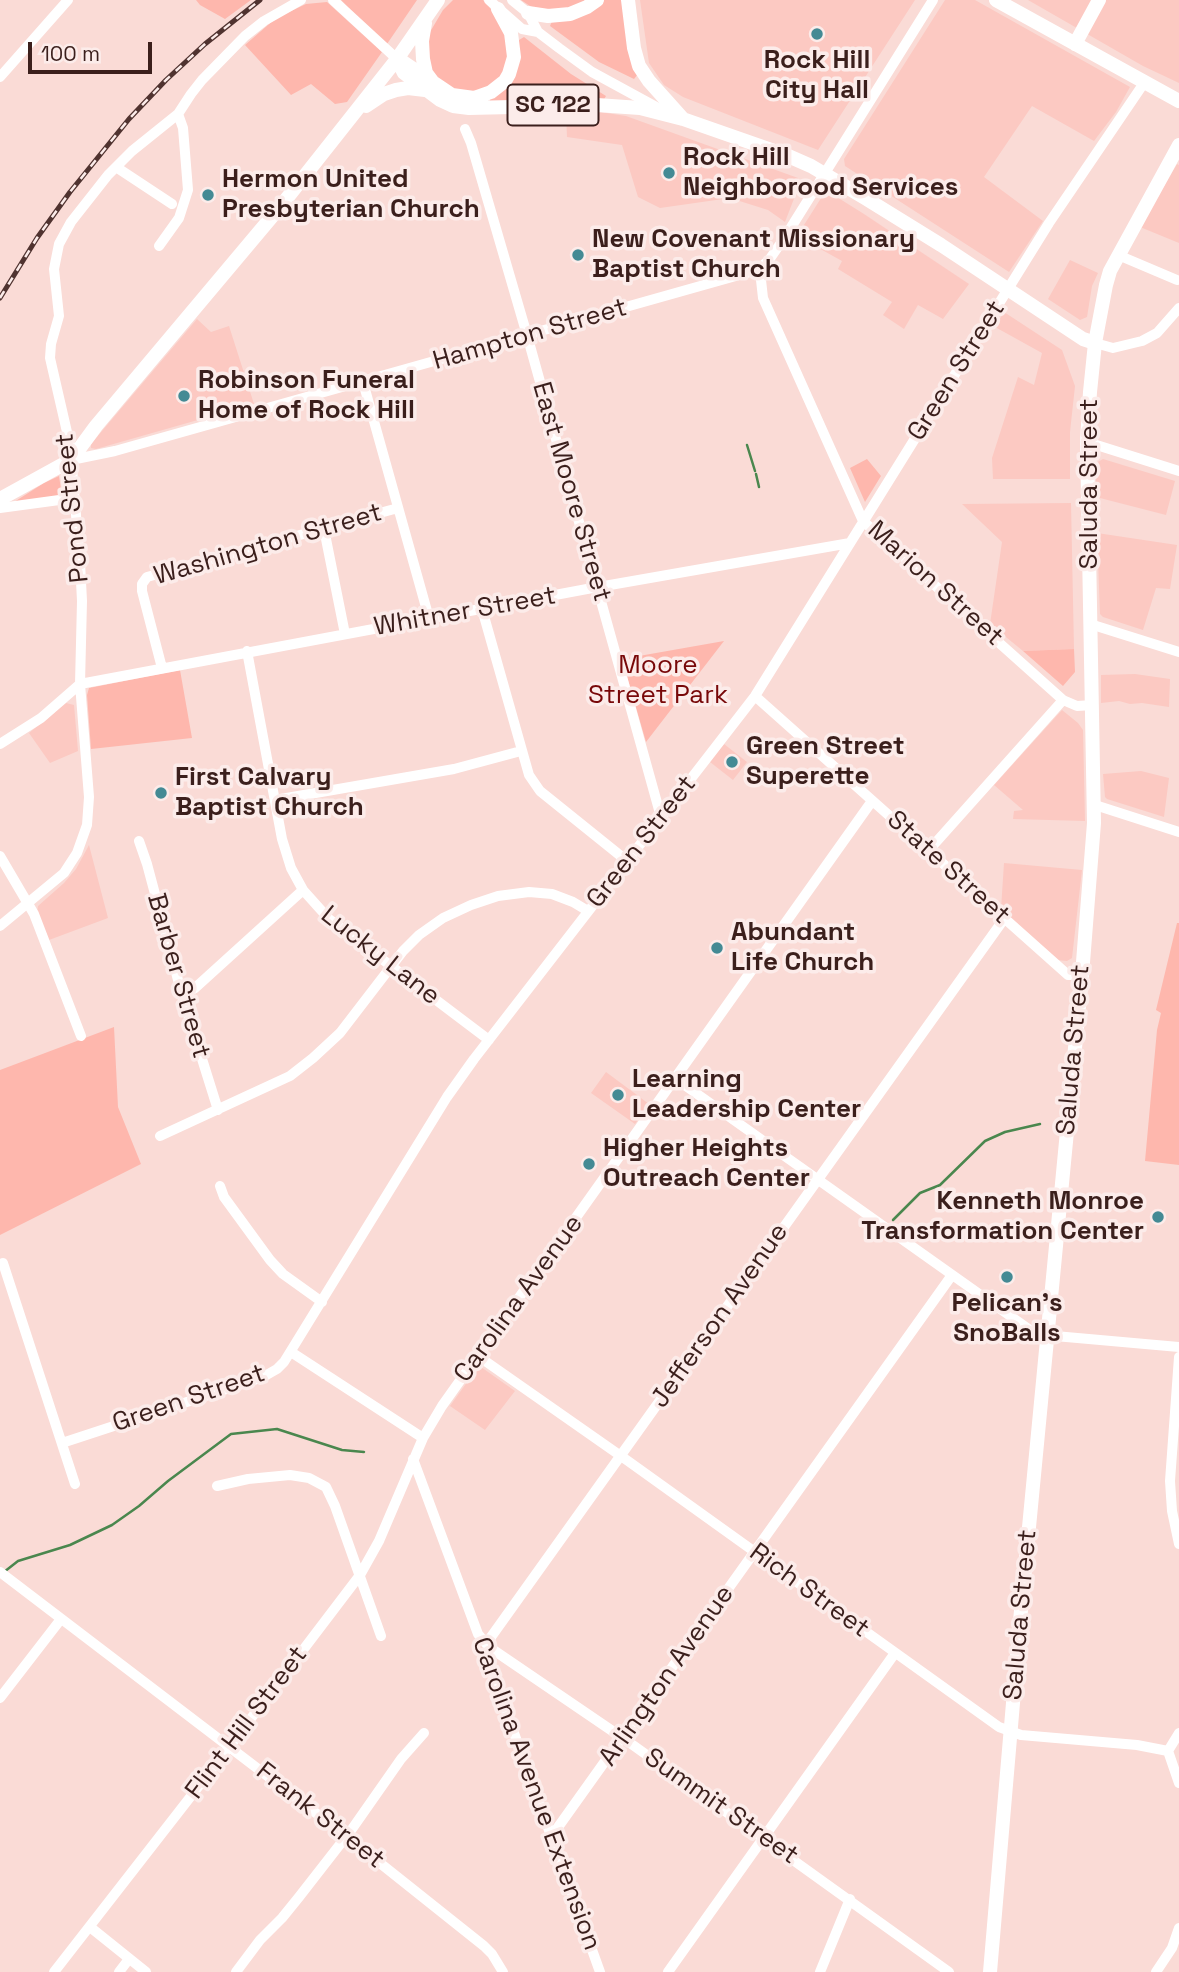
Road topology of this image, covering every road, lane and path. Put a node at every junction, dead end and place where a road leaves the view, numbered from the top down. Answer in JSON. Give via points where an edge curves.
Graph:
{"nodes":[{"id":1,"x":68,"y":0,"type":"edge"},
{"id":2,"x":301,"y":0,"type":"edge"},
{"id":3,"x":332,"y":0,"type":"edge"},
{"id":4,"x":438,"y":0,"type":"edge"},
{"id":5,"x":512,"y":0,"type":"edge"},
{"id":6,"x":597,"y":0,"type":"edge"},
{"id":7,"x":628,"y":0,"type":"edge"},
{"id":8,"x":933,"y":0,"type":"edge"},
{"id":9,"x":996,"y":0,"type":"edge"},
{"id":10,"x":1099,"y":0,"type":"edge"},
{"id":11,"x":494,"y":5,"type":"edge"},
{"id":12,"x":528,"y":13,"type":"junction"},
{"id":13,"x":427,"y":15,"type":"junction"},
{"id":14,"x":538,"y":32,"type":"junction"},
{"id":15,"x":1075,"y":44,"type":"junction"},
{"id":16,"x":397,"y":59,"type":"junction"},
{"id":17,"x":0,"y":77,"type":"edge"},
{"id":18,"x":1144,"y":83,"type":"junction"},
{"id":19,"x":429,"y":86,"type":"junction"},
{"id":20,"x":1179,"y":101,"type":"edge"},
{"id":21,"x":178,"y":114,"type":"junction"},
{"id":22,"x":353,"y":115,"type":"junction"},
{"id":23,"x":683,"y":119,"type":"junction"},
{"id":24,"x":465,"y":129,"type":"dead end"},
{"id":25,"x":1179,"y":145,"type":"edge"},
{"id":26,"x":116,"y":167,"type":"junction"},
{"id":27,"x":824,"y":173,"type":"junction"},
{"id":28,"x":172,"y":204,"type":"dead end"},
{"id":29,"x":159,"y":246,"type":"dead end"},
{"id":30,"x":1118,"y":255,"type":"junction"},
{"id":31,"x":769,"y":260,"type":"junction"},
{"id":32,"x":743,"y":275,"type":"junction"},
{"id":33,"x":1177,"y":280,"type":"dead end"},
{"id":34,"x":1008,"y":289,"type":"junction"},
{"id":35,"x":763,"y":298,"type":"junction"},
{"id":36,"x":1179,"y":308,"type":"edge"},
{"id":37,"x":527,"y":335,"type":"junction"},
{"id":38,"x":1095,"y":344,"type":"junction"},
{"id":39,"x":363,"y":382,"type":"junction"},
{"id":40,"x":1087,"y":442,"type":"junction"},
{"id":41,"x":71,"y":460,"type":"junction"},
{"id":42,"x":1179,"y":471,"type":"edge"},
{"id":43,"x":74,"y":498,"type":"junction"},
{"id":44,"x":0,"y":499,"type":"edge"},
{"id":45,"x":0,"y":508,"type":"edge"},
{"id":46,"x":398,"y":508,"type":"junction"},
{"id":47,"x":863,"y":522,"type":"junction"},
{"id":48,"x":324,"y":529,"type":"junction"},
{"id":49,"x":850,"y":543,"type":"junction"},
{"id":50,"x":597,"y":587,"type":"junction"},
{"id":51,"x":482,"y":609,"type":"junction"},
{"id":52,"x":429,"y":618,"type":"junction"},
{"id":53,"x":1090,"y":624,"type":"junction"},
{"id":54,"x":345,"y":634,"type":"junction"},
{"id":55,"x":247,"y":652,"type":"junction"},
{"id":56,"x":1179,"y":652,"type":"edge"},
{"id":57,"x":162,"y":667,"type":"junction"},
{"id":58,"x":80,"y":684,"type":"junction"},
{"id":59,"x":755,"y":696,"type":"junction"},
{"id":60,"x":1063,"y":700,"type":"junction"},
{"id":61,"x":1093,"y":705,"type":"junction"},
{"id":62,"x":0,"y":744,"type":"edge"},
{"id":63,"x":521,"y":751,"type":"junction"},
{"id":64,"x":275,"y":800,"type":"junction"},
{"id":65,"x":872,"y":800,"type":"junction"},
{"id":66,"x":1095,"y":805,"type":"junction"},
{"id":67,"x":661,"y":817,"type":"junction"},
{"id":68,"x":1179,"y":832,"type":"edge"},
{"id":69,"x":139,"y":841,"type":"dead end"},
{"id":70,"x":929,"y":850,"type":"junction"},
{"id":71,"x":0,"y":856,"type":"edge"},
{"id":72,"x":627,"y":861,"type":"junction"},
{"id":73,"x":303,"y":890,"type":"junction"},
{"id":74,"x":27,"y":904,"type":"junction"},
{"id":75,"x":588,"y":911,"type":"junction"},
{"id":76,"x":1004,"y":919,"type":"junction"},
{"id":77,"x":0,"y":926,"type":"edge"},
{"id":78,"x":390,"y":966,"type":"junction"},
{"id":79,"x":1082,"y":975,"type":"junction"},
{"id":80,"x":182,"y":995,"type":"junction"},
{"id":81,"x":81,"y":1036,"type":"dead end"},
{"id":82,"x":489,"y":1040,"type":"junction"},
{"id":83,"x":676,"y":1079,"type":"junction"},
{"id":84,"x":218,"y":1110,"type":"junction"},
{"id":85,"x":160,"y":1136,"type":"dead end"},
{"id":86,"x":818,"y":1180,"type":"junction"},
{"id":87,"x":220,"y":1186,"type":"dead end"},
{"id":88,"x":2,"y":1263,"type":"dead end"},
{"id":89,"x":953,"y":1275,"type":"junction"},
{"id":90,"x":322,"y":1302,"type":"junction"},
{"id":91,"x":1047,"y":1335,"type":"junction"},
{"id":92,"x":1179,"y":1347,"type":"edge"},
{"id":93,"x":291,"y":1352,"type":"junction"},
{"id":94,"x":478,"y":1356,"type":"junction"},
{"id":95,"x":1179,"y":1357,"type":"edge"},
{"id":96,"x":423,"y":1438,"type":"junction"},
{"id":97,"x":62,"y":1443,"type":"junction"},
{"id":98,"x":621,"y":1456,"type":"junction"},
{"id":99,"x":414,"y":1459,"type":"junction"},
{"id":100,"x":75,"y":1484,"type":"dead end"},
{"id":101,"x":217,"y":1486,"type":"dead end"},
{"id":102,"x":1179,"y":1544,"type":"edge"},
{"id":103,"x":754,"y":1552,"type":"junction"},
{"id":104,"x":3,"y":1574,"type":"edge"},
{"id":105,"x":360,"y":1574,"type":"junction"},
{"id":106,"x":61,"y":1619,"type":"junction"},
{"id":107,"x":381,"y":1636,"type":"dead end"},
{"id":108,"x":489,"y":1647,"type":"junction"},
{"id":109,"x":895,"y":1653,"type":"junction"},
{"id":110,"x":0,"y":1699,"type":"edge"},
{"id":111,"x":1011,"y":1732,"type":"junction"},
{"id":112,"x":424,"y":1733,"type":"dead end"},
{"id":113,"x":1179,"y":1733,"type":"edge"},
{"id":114,"x":623,"y":1738,"type":"junction"},
{"id":115,"x":230,"y":1746,"type":"junction"},
{"id":116,"x":1168,"y":1751,"type":"junction"},
{"id":117,"x":1179,"y":1783,"type":"edge"},
{"id":118,"x":346,"y":1836,"type":"junction"},
{"id":119,"x":551,"y":1837,"type":"junction"},
{"id":120,"x":763,"y":1838,"type":"junction"},
{"id":121,"x":850,"y":1899,"type":"junction"},
{"id":122,"x":90,"y":1927,"type":"junction"},
{"id":123,"x":1179,"y":1928,"type":"edge"},
{"id":124,"x":129,"y":1959,"type":"junction"},
{"id":125,"x":54,"y":1972,"type":"edge"},
{"id":126,"x":119,"y":1972,"type":"edge"},
{"id":127,"x":146,"y":1972,"type":"edge"},
{"id":128,"x":236,"y":1972,"type":"edge"},
{"id":129,"x":503,"y":1972,"type":"edge"},
{"id":130,"x":600,"y":1972,"type":"edge"},
{"id":131,"x":668,"y":1972,"type":"edge"},
{"id":132,"x":820,"y":1972,"type":"edge"},
{"id":133,"x":949,"y":1972,"type":"edge"},
{"id":134,"x":990,"y":1972,"type":"edge"},
{"id":135,"x":1156,"y":1972,"type":"edge"}],
"edges":[{"from":1,"to":17,"type":"street"},
{"from":2,"to":21,"type":"street","name":"Pond Street","via":[[249,33],[202,80]]},
{"from":3,"to":16,"type":"street"},
{"from":4,"to":13,"type":"main road"},
{"from":5,"to":12,"type":"street"},
{"from":6,"to":12,"type":"main road","via":[[570,15]]},
{"from":7,"to":23,"type":"main road","via":[[639,66]]},
{"from":8,"to":27,"type":"street","name":"Hampton Street"},
{"from":9,"to":15,"type":"main road"},
{"from":10,"to":15,"type":"main road"},
{"from":11,"to":14,"type":"street","via":[[522,29]]},
{"from":11,"to":19,"type":"main road","via":[[514,47],[505,81],[474,98]]},
{"from":12,"to":14,"type":"street"},
{"from":13,"to":16,"type":"main road"},
{"from":13,"to":19,"type":"main road","via":[[422,52]]},
{"from":14,"to":23,"type":"street","via":[[592,72]]},
{"from":15,"to":18,"type":"main road"},
{"from":16,"to":19,"type":"main road","number":"SC 122","via":[[404,73]]},
{"from":16,"to":22,"type":"main road"},
{"from":18,"to":20,"type":"main road"},
{"from":18,"to":34,"type":"street","name":"Green Street"},
{"from":19,"to":22,"type":"main road","via":[[390,92]]},
{"from":19,"to":23,"type":"main road","number":"SC 122","via":[[445,103],[460,107],[613,105]]},
{"from":21,"to":26,"type":"street","name":"Pond Street"},
{"from":21,"to":29,"type":"street","via":[[184,128],[188,190],[179,218]]},
{"from":22,"to":41,"type":"main road"},
{"from":23,"to":27,"type":"main road"},
{"from":24,"to":37,"type":"street","name":"East Moore Street"},
{"from":25,"to":30,"type":"main road","name":"Saluda Street"},
{"from":26,"to":28,"type":"street"},
{"from":26,"to":41,"type":"street","name":"Pond Street","via":[[71,222],[55,259],[59,316],[50,358]]},
{"from":27,"to":31,"type":"street","name":"Hampton Street"},
{"from":27,"to":34,"type":"main road"},
{"from":30,"to":33,"type":"street"},
{"from":30,"to":38,"type":"main road","name":"Saluda Street","via":[[1106,285]]},
{"from":31,"to":32,"type":"street","name":"Hampton Street"},
{"from":31,"to":35,"type":"street","via":[[761,280]]},
{"from":32,"to":35,"type":"street","name":"Marion Street","via":[[752,280]]},
{"from":32,"to":37,"type":"street","name":"Hampton Street"},
{"from":34,"to":38,"type":"main road"},
{"from":34,"to":47,"type":"street","name":"Green Street"},
{"from":35,"to":47,"type":"street","name":"Marion Street"},
{"from":36,"to":38,"type":"street","via":[[1157,333],[1142,341],[1113,348]]},
{"from":37,"to":39,"type":"street","name":"Hampton Street"},
{"from":37,"to":50,"type":"street","name":"East Moore Street"},
{"from":38,"to":40,"type":"main road","name":"Saluda Street"},
{"from":39,"to":41,"type":"street","name":"Hampton Street"},
{"from":39,"to":46,"type":"street"},
{"from":40,"to":42,"type":"street"},
{"from":40,"to":53,"type":"main road","name":"Saluda Street"},
{"from":41,"to":43,"type":"street","name":"Pond Street"},
{"from":41,"to":44,"type":"main road"},
{"from":43,"to":45,"type":"street"},
{"from":43,"to":58,"type":"street","name":"Pond Street","via":[[82,601]]},
{"from":46,"to":48,"type":"street","name":"Washington Street"},
{"from":46,"to":52,"type":"street"},
{"from":47,"to":49,"type":"street","name":"Green Street"},
{"from":47,"to":60,"type":"street","name":"Marion Street"},
{"from":48,"to":54,"type":"street"},
{"from":48,"to":57,"type":"street","name":"Washington Street","via":[[144,580],[142,591]]},
{"from":49,"to":50,"type":"street","name":"Whitner Street"},
{"from":49,"to":59,"type":"street","name":"Green Street"},
{"from":50,"to":51,"type":"street","name":"Whitner Street"},
{"from":50,"to":67,"type":"street","name":"East Moore Street"},
{"from":51,"to":52,"type":"street","name":"Whitner Street"},
{"from":51,"to":63,"type":"street"},
{"from":52,"to":54,"type":"street","name":"Whitner Street"},
{"from":53,"to":56,"type":"street"},
{"from":53,"to":61,"type":"main road","name":"Saluda Street"},
{"from":54,"to":55,"type":"street","name":"Whitner Street"},
{"from":55,"to":57,"type":"street","name":"Whitner Street"},
{"from":55,"to":64,"type":"street","name":"Lucky Lane"},
{"from":57,"to":58,"type":"street","name":"Whitner Street"},
{"from":58,"to":62,"type":"street","via":[[41,718]]},
{"from":58,"to":74,"type":"street","name":"Pond Street","via":[[89,797],[85,835],[64,873]]},
{"from":59,"to":65,"type":"street","name":"State Street"},
{"from":59,"to":67,"type":"street","name":"Green Street"},
{"from":60,"to":61,"type":"street","via":[[1077,706]]},
{"from":60,"to":70,"type":"street"},
{"from":61,"to":66,"type":"main road","name":"Saluda Street"},
{"from":63,"to":64,"type":"street","via":[[454,769]]},
{"from":63,"to":72,"type":"street","via":[[540,791]]},
{"from":64,"to":73,"type":"street","name":"Lucky Lane","via":[[286,854]]},
{"from":65,"to":70,"type":"street","name":"State Street"},
{"from":65,"to":83,"type":"street","name":"Carolina Avenue"},
{"from":66,"to":68,"type":"street"},
{"from":66,"to":79,"type":"main road","name":"Saluda Street"},
{"from":67,"to":72,"type":"street","name":"Green Street"},
{"from":69,"to":80,"type":"street","name":"Barber Street"},
{"from":70,"to":76,"type":"street","name":"State Street"},
{"from":71,"to":74,"type":"street"},
{"from":72,"to":75,"type":"street","name":"Green Street"},
{"from":73,"to":78,"type":"street","name":"Lucky Lane","via":[[329,919]]},
{"from":73,"to":80,"type":"street"},
{"from":74,"to":77,"type":"street","name":"Pond Street"},
{"from":74,"to":81,"type":"street"},
{"from":75,"to":78,"type":"street","via":[[552,894],[498,896],[443,918],[419,935]]},
{"from":75,"to":82,"type":"street","name":"Green Street"},
{"from":76,"to":79,"type":"street","name":"State Street","via":[[1068,975]]},
{"from":76,"to":86,"type":"street","name":"Jefferson Avenue"},
{"from":78,"to":82,"type":"street","name":"Lucky Lane"},
{"from":78,"to":84,"type":"street","via":[[324,1049],[290,1076]]},
{"from":79,"to":91,"type":"main road","name":"Saluda Street"},
{"from":80,"to":84,"type":"street","name":"Barber Street"},
{"from":82,"to":90,"type":"street","name":"Green Street","via":[[447,1097]]},
{"from":83,"to":86,"type":"street"},
{"from":83,"to":94,"type":"street","name":"Carolina Avenue"},
{"from":84,"to":85,"type":"street"},
{"from":86,"to":89,"type":"street"},
{"from":86,"to":98,"type":"street","name":"Jefferson Avenue"},
{"from":87,"to":90,"type":"street","via":[[270,1260]]},
{"from":88,"to":97,"type":"street"},
{"from":89,"to":91,"type":"street","via":[[1030,1330]]},
{"from":89,"to":103,"type":"street","name":"Arlington Avenue"},
{"from":90,"to":93,"type":"street","name":"Green Street"},
{"from":91,"to":92,"type":"street"},
{"from":91,"to":111,"type":"main road","name":"Saluda Street"},
{"from":93,"to":96,"type":"street"},
{"from":93,"to":97,"type":"street","name":"Green Street","via":[[263,1377]]},
{"from":94,"to":96,"type":"street","name":"Carolina Avenue"},
{"from":94,"to":98,"type":"street","name":"Rich Street"},
{"from":95,"to":102,"type":"street","via":[[1170,1481]]},
{"from":96,"to":99,"type":"street","name":"Carolina Avenue"},
{"from":97,"to":100,"type":"street"},
{"from":98,"to":103,"type":"street","name":"Rich Street"},
{"from":98,"to":108,"type":"street","name":"Jefferson Avenue","via":[[491,1637]]},
{"from":99,"to":105,"type":"street","name":"Flint Hill Street"},
{"from":99,"to":108,"type":"street","name":"Carolina Avenue Extension","via":[[478,1634]]},
{"from":101,"to":105,"type":"street","via":[[276,1476],[317,1480],[329,1493]]},
{"from":103,"to":109,"type":"street","name":"Rich Street"},
{"from":103,"to":114,"type":"street","name":"Arlington Avenue"},
{"from":104,"to":106,"type":"street","name":"Frank Street"},
{"from":105,"to":107,"type":"street"},
{"from":105,"to":115,"type":"street","name":"Flint Hill Street"},
{"from":106,"to":110,"type":"street"},
{"from":106,"to":115,"type":"street","name":"Frank Street"},
{"from":108,"to":114,"type":"street","name":"Summit Street"},
{"from":108,"to":119,"type":"street","name":"Carolina Avenue Extension","via":[[487,1658]]},
{"from":109,"to":111,"type":"street","name":"Rich Street"},
{"from":109,"to":120,"type":"street"},
{"from":111,"to":116,"type":"street","name":"Rich Street"},
{"from":111,"to":134,"type":"main road","name":"Saluda Street"},
{"from":112,"to":118,"type":"street"},
{"from":113,"to":116,"type":"street"},
{"from":114,"to":119,"type":"street","name":"Arlington Avenue"},
{"from":114,"to":120,"type":"street","name":"Summit Street"},
{"from":115,"to":118,"type":"street","name":"Frank Street"},
{"from":115,"to":122,"type":"street","name":"Flint Hill Street"},
{"from":116,"to":117,"type":"street"},
{"from":118,"to":128,"type":"street"},
{"from":118,"to":129,"type":"street","name":"Frank Street","via":[[484,1946]]},
{"from":119,"to":130,"type":"street","name":"Carolina Avenue Extension"},
{"from":120,"to":121,"type":"street","name":"Summit Street"},
{"from":120,"to":131,"type":"street"},
{"from":121,"to":132,"type":"street"},
{"from":121,"to":133,"type":"street","name":"Summit Street"},
{"from":122,"to":124,"type":"street"},
{"from":122,"to":125,"type":"street","name":"Flint Hill Street"},
{"from":123,"to":135,"type":"street"},
{"from":124,"to":126,"type":"street"},
{"from":124,"to":127,"type":"street"}]}
